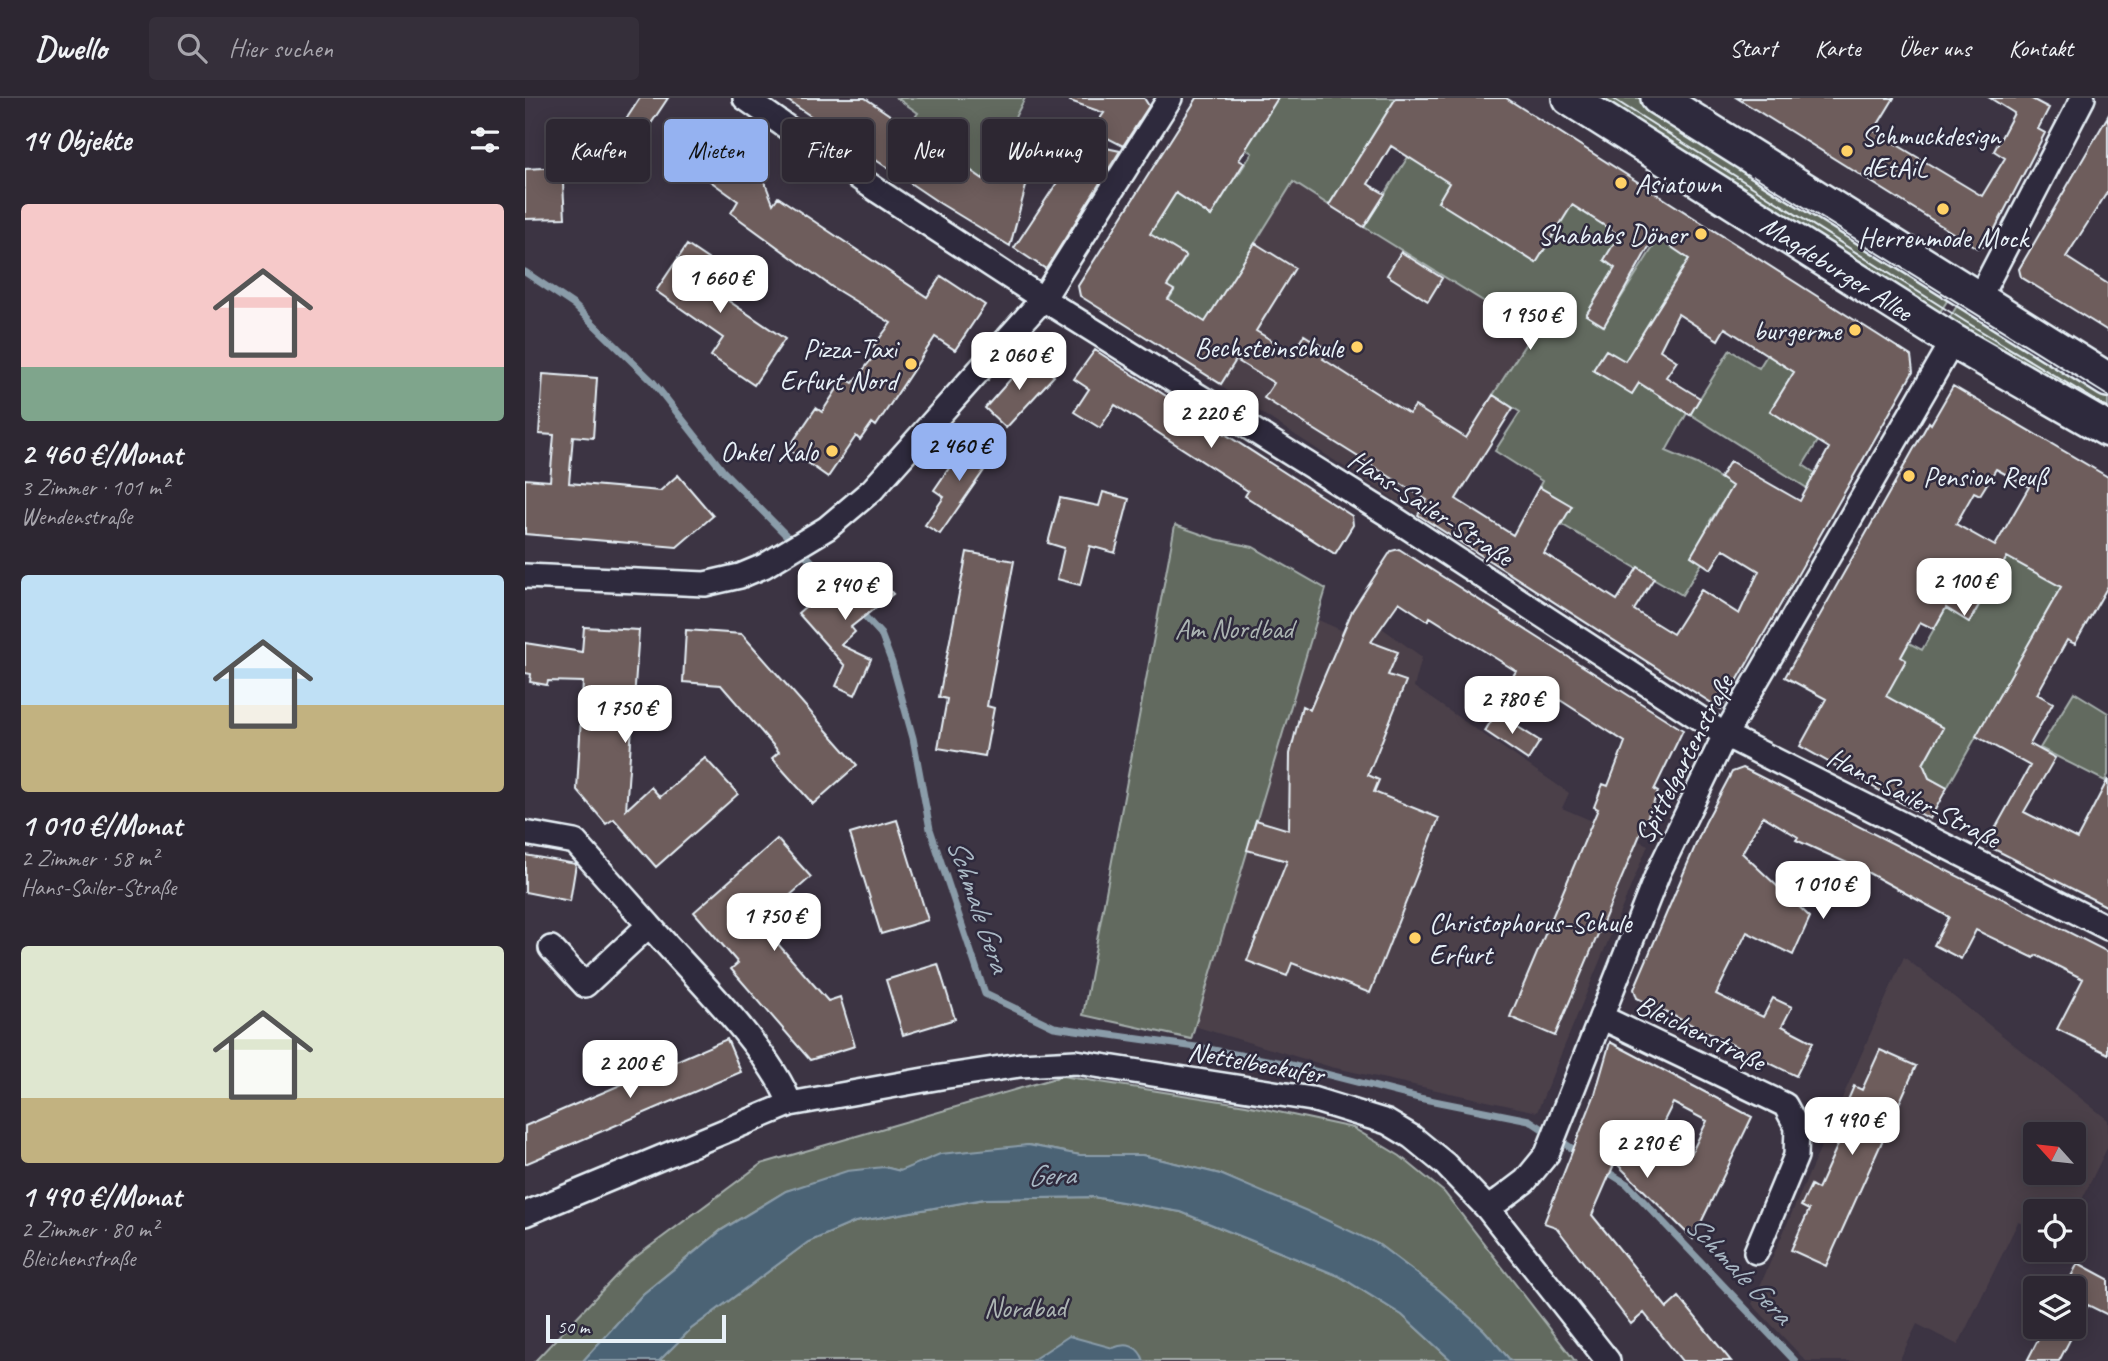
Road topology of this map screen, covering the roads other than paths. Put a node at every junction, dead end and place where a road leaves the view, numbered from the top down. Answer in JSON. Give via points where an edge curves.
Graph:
{"nodes":[{"id":1,"x":744,"y":98,"type":"edge"},
{"id":2,"x":1170,"y":98,"type":"edge"},
{"id":3,"x":1569,"y":98,"type":"edge"},
{"id":4,"x":1658,"y":98,"type":"edge"},
{"id":5,"x":2083,"y":98,"type":"edge"},
{"id":6,"x":1979,"y":298,"type":"junction"},
{"id":7,"x":1043,"y":299,"type":"junction"},
{"id":8,"x":1953,"y":341,"type":"junction"},
{"id":9,"x":2108,"y":380,"type":"edge"},
{"id":10,"x":2108,"y":430,"type":"edge"},
{"id":11,"x":525,"y":576,"type":"edge"},
{"id":12,"x":1725,"y":735,"type":"junction"},
{"id":13,"x":525,"y":833,"type":"edge"},
{"id":14,"x":649,"y":925,"type":"junction"},
{"id":15,"x":2108,"y":928,"type":"edge"},
{"id":16,"x":551,"y":948,"type":"dead end"},
{"id":17,"x":1601,"y":1017,"type":"junction"},
{"id":18,"x":790,"y":1104,"type":"junction"},
{"id":19,"x":1488,"y":1209,"type":"junction"},
{"id":20,"x":525,"y":1214,"type":"edge"},
{"id":21,"x":1756,"y":1252,"type":"dead end"},
{"id":22,"x":1608,"y":1361,"type":"edge"}],
"edges":[{"from":1,"to":7,"type":"street","name":"Hans-Sailer-Straße"},
{"from":2,"to":7,"type":"street"},
{"from":3,"to":8,"type":"main road","name":"Magdeburger Allee"},
{"from":4,"to":6,"type":"main road","name":"Magdeburger Allee"},
{"from":5,"to":6,"type":"street"},
{"from":6,"to":9,"type":"main road","name":"Magdeburger Allee"},
{"from":7,"to":11,"type":"street","via":[[872,490],[785,555],[740,576],[705,584]]},
{"from":7,"to":12,"type":"street","name":"Hans-Sailer-Straße","via":[[1386,513]]},
{"from":8,"to":10,"type":"main road","name":"Magdeburger Allee"},
{"from":8,"to":12,"type":"street","name":"Spittelgartenstraße"},
{"from":12,"to":15,"type":"street","name":"Hans-Sailer-Straße"},
{"from":12,"to":17,"type":"street","name":"Spittelgartenstraße","via":[[1658,873]]},
{"from":13,"to":14,"type":"street","via":[[575,842]]},
{"from":14,"to":16,"type":"street","via":[[585,985]]},
{"from":14,"to":18,"type":"street","via":[[783,1083]]},
{"from":17,"to":19,"type":"street","name":"Spittelgartenstraße","via":[[1546,1154],[1525,1181]]},
{"from":17,"to":21,"type":"street","name":"Bleichenstraße","via":[[1786,1105],[1797,1127],[1796,1156]]},
{"from":18,"to":19,"type":"street","name":"Nettelbeckufer","via":[[1020,1065],[1076,1062],[1312,1099],[1387,1122],[1445,1164]]},
{"from":18,"to":20,"type":"street","name":"Nettelbeckufer"},
{"from":19,"to":22,"type":"street","name":"Nettelbeckufer"}]}
